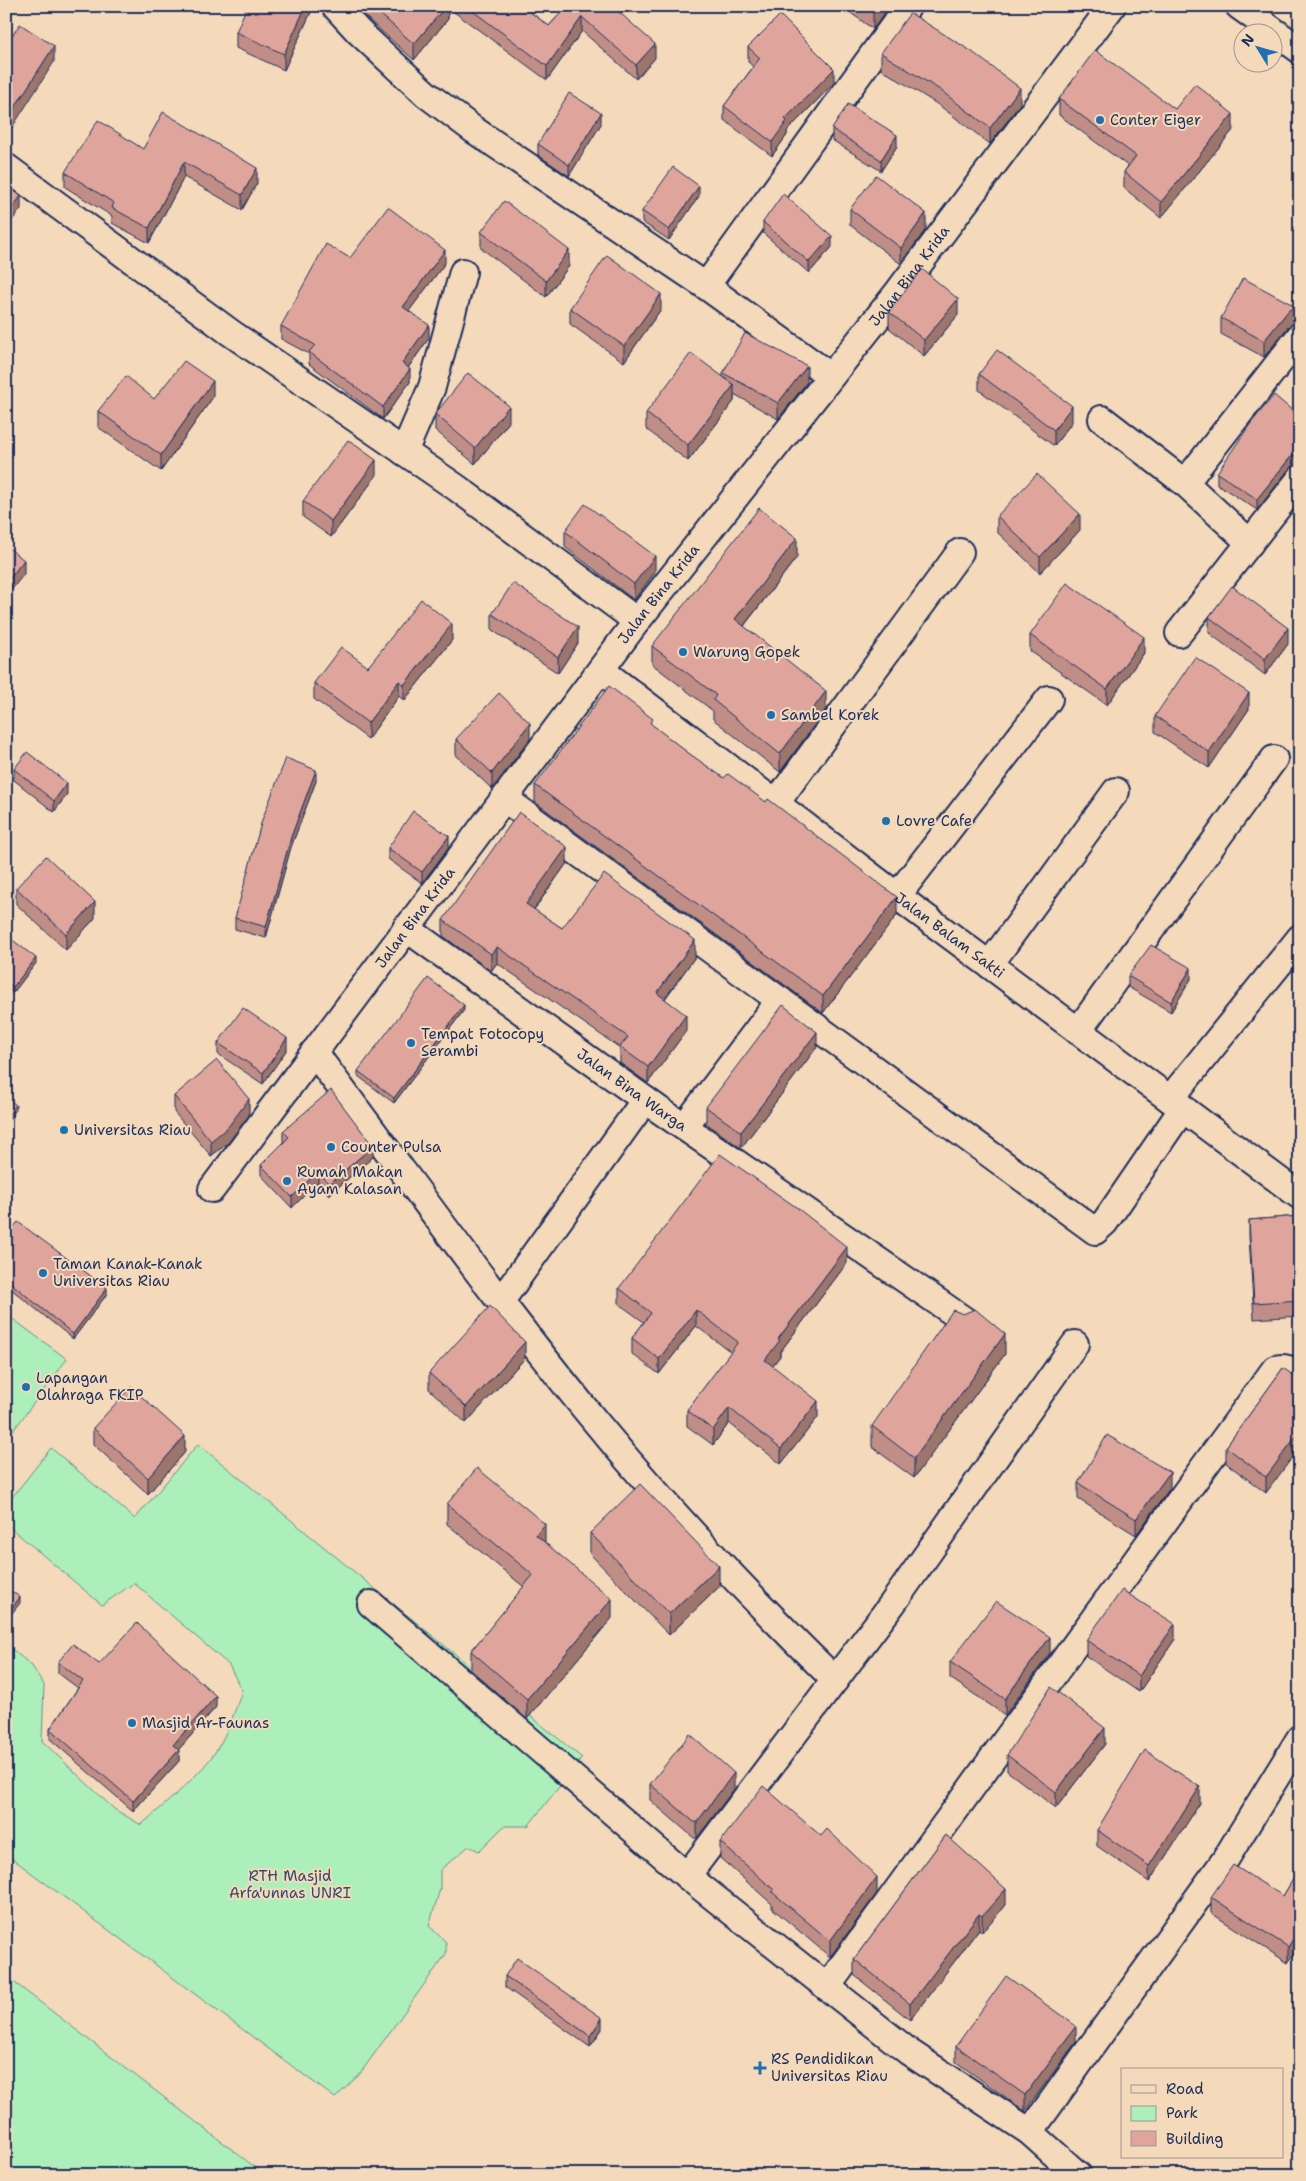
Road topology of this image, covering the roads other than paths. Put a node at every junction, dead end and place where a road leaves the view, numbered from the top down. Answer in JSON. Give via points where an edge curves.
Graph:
{"nodes":[{"id":1,"x":335,"y":6,"type":"edge"},
{"id":2,"x":908,"y":6,"type":"edge"},
{"id":3,"x":1112,"y":6,"type":"edge"},
{"id":4,"x":1239,"y":6,"type":"edge"},
{"id":5,"x":1300,"y":50,"type":"edge"},
{"id":6,"x":6,"y":167,"type":"edge"},
{"id":7,"x":463,"y":272,"type":"dead end"},
{"id":8,"x":706,"y":286,"type":"junction"},
{"id":9,"x":1300,"y":336,"type":"edge"},
{"id":10,"x":830,"y":376,"type":"junction"},
{"id":11,"x":1102,"y":419,"type":"dead end"},
{"id":12,"x":404,"y":452,"type":"junction"},
{"id":13,"x":1300,"y":479,"type":"edge"},
{"id":14,"x":1185,"y":482,"type":"junction"},
{"id":15,"x":1250,"y":543,"type":"junction"},
{"id":16,"x":960,"y":552,"type":"dead end"},
{"id":17,"x":637,"y":622,"type":"junction"},
{"id":18,"x":1179,"y":633,"type":"dead end"},
{"id":19,"x":601,"y":670,"type":"junction"},
{"id":20,"x":1049,"y":699,"type":"dead end"},
{"id":21,"x":1274,"y":759,"type":"dead end"},
{"id":22,"x":1116,"y":791,"type":"dead end"},
{"id":23,"x":505,"y":799,"type":"junction"},
{"id":24,"x":776,"y":802,"type":"junction"},
{"id":25,"x":897,"y":896,"type":"junction"},
{"id":26,"x":406,"y":928,"type":"junction"},
{"id":27,"x":1300,"y":938,"type":"edge"},
{"id":28,"x":990,"y":964,"type":"junction"},
{"id":29,"x":780,"y":1000,"type":"junction"},
{"id":30,"x":1078,"y":1031,"type":"junction"},
{"id":31,"x":314,"y":1052,"type":"junction"},
{"id":32,"x":645,"y":1100,"type":"junction"},
{"id":33,"x":1177,"y":1103,"type":"junction"},
{"id":34,"x":684,"y":1127,"type":"junction"},
{"id":35,"x":212,"y":1188,"type":"dead end"},
{"id":36,"x":1300,"y":1196,"type":"edge"},
{"id":37,"x":501,"y":1301,"type":"junction"},
{"id":38,"x":964,"y":1320,"type":"edge"},
{"id":39,"x":1075,"y":1344,"type":"dead end"},
{"id":40,"x":1300,"y":1375,"type":"edge"},
{"id":41,"x":371,"y":1604,"type":"dead end"},
{"id":42,"x":834,"y":1680,"type":"junction"},
{"id":43,"x":1300,"y":1738,"type":"edge"},
{"id":44,"x":687,"y":1876,"type":"junction"},
{"id":45,"x":827,"y":1987,"type":"junction"},
{"id":46,"x":1030,"y":2132,"type":"junction"},
{"id":47,"x":1078,"y":2175,"type":"edge"}],
"edges":[{"from":1,"to":8,"type":"street","via":[[358,32],[426,94],[474,130]]},
{"from":2,"to":8,"type":"street"},
{"from":3,"to":10,"type":"street","name":"Jalan Bina Krida","via":[[898,292]]},
{"from":4,"to":5,"type":"street"},
{"from":6,"to":12,"type":"street","via":[[231,333]]},
{"from":7,"to":12,"type":"street","via":[[432,387]]},
{"from":8,"to":10,"type":"street"},
{"from":9,"to":14,"type":"street"},
{"from":10,"to":17,"type":"street","name":"Jalan Bina Krida"},
{"from":11,"to":14,"type":"street"},
{"from":12,"to":17,"type":"street"},
{"from":13,"to":15,"type":"street"},
{"from":14,"to":15,"type":"street"},
{"from":15,"to":18,"type":"street"},
{"from":16,"to":24,"type":"street"},
{"from":17,"to":19,"type":"street","name":"Jalan Bina Krida"},
{"from":19,"to":23,"type":"street","name":"Jalan Bina Krida"},
{"from":19,"to":24,"type":"street","name":"Jalan Balam Sakti"},
{"from":20,"to":25,"type":"street"},
{"from":21,"to":30,"type":"street"},
{"from":22,"to":28,"type":"street"},
{"from":23,"to":26,"type":"street","name":"Jalan Bina Krida"},
{"from":23,"to":29,"type":"street"},
{"from":24,"to":25,"type":"street","name":"Jalan Balam Sakti"},
{"from":25,"to":28,"type":"street","name":"Jalan Balam Sakti"},
{"from":26,"to":31,"type":"street","name":"Jalan Bina Krida"},
{"from":26,"to":32,"type":"street","name":"Jalan Bina Warga"},
{"from":27,"to":33,"type":"street"},
{"from":28,"to":30,"type":"street","name":"Jalan Balam Sakti"},
{"from":29,"to":33,"type":"street","via":[[1095,1231],[1105,1222]]},
{"from":29,"to":34,"type":"street"},
{"from":30,"to":33,"type":"street","name":"Jalan Balam Sakti"},
{"from":31,"to":35,"type":"street","name":"Jalan Bina Krida"},
{"from":31,"to":37,"type":"street"},
{"from":32,"to":34,"type":"street","name":"Jalan Bina Warga"},
{"from":32,"to":37,"type":"street"},
{"from":33,"to":36,"type":"street","name":"Jalan Balam Sakti"},
{"from":34,"to":38,"type":"street","name":"Jalan Bina Warga"},
{"from":37,"to":42,"type":"street","via":[[615,1444],[755,1602]]},
{"from":39,"to":42,"type":"street","via":[[893,1603]]},
{"from":40,"to":45,"type":"street","via":[[1282,1367],[1275,1369]]},
{"from":41,"to":44,"type":"street"},
{"from":42,"to":44,"type":"street"},
{"from":43,"to":46,"type":"street","via":[[1225,1860]]},
{"from":44,"to":45,"type":"street"},
{"from":45,"to":46,"type":"street","via":[[908,2052]]},
{"from":46,"to":47,"type":"street"}]}
